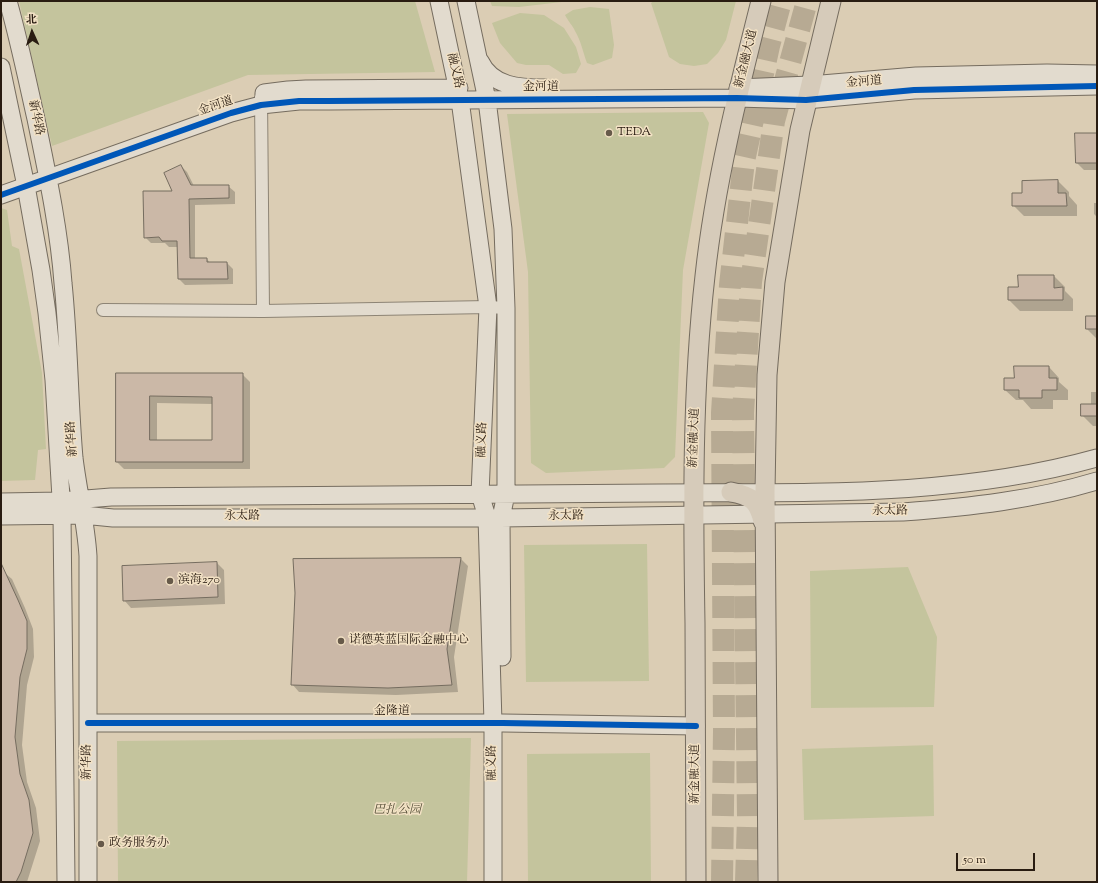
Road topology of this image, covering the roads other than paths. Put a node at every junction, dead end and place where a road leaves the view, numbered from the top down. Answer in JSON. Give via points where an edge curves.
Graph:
{"nodes":[{"id":1,"x":8,"y":1,"type":"edge"},
{"id":2,"x":439,"y":1,"type":"edge"},
{"id":3,"x":466,"y":1,"type":"edge"},
{"id":4,"x":761,"y":1,"type":"edge"},
{"id":5,"x":831,"y":1,"type":"edge"},
{"id":6,"x":478,"y":53,"type":"junction"},
{"id":7,"x":1,"y":67,"type":"edge"},
{"id":8,"x":1097,"y":74,"type":"edge"},
{"id":9,"x":1097,"y":86,"type":"edge"},
{"id":10,"x":525,"y":88,"type":"junction"},
{"id":11,"x":460,"y":92,"type":"junction"},
{"id":12,"x":808,"y":92,"type":"junction"},
{"id":13,"x":738,"y":93,"type":"junction"},
{"id":14,"x":485,"y":94,"type":"junction"},
{"id":15,"x":261,"y":99,"type":"junction"},
{"id":16,"x":78,"y":168,"type":"junction"},
{"id":17,"x":47,"y":174,"type":"junction"},
{"id":18,"x":25,"y":182,"type":"junction"},
{"id":19,"x":1,"y":186,"type":"edge"},
{"id":20,"x":1,"y":195,"type":"edge"},
{"id":21,"x":53,"y":210,"type":"junction"},
{"id":22,"x":488,"y":307,"type":"junction"},
{"id":23,"x":506,"y":308,"type":"junction"},
{"id":24,"x":104,"y":310,"type":"dead end"},
{"id":25,"x":263,"y":311,"type":"junction"},
{"id":26,"x":505,"y":457,"type":"junction"},
{"id":27,"x":1097,"y":458,"type":"edge"},
{"id":28,"x":1097,"y":481,"type":"edge"},
{"id":29,"x":731,"y":492,"type":"junction"},
{"id":30,"x":765,"y":492,"type":"junction"},
{"id":31,"x":693,"y":493,"type":"junction"},
{"id":32,"x":480,"y":494,"type":"junction"},
{"id":33,"x":506,"y":494,"type":"junction"},
{"id":34,"x":545,"y":494,"type":"junction"},
{"id":35,"x":1,"y":502,"type":"edge"},
{"id":36,"x":81,"y":507,"type":"junction"},
{"id":37,"x":61,"y":508,"type":"junction"},
{"id":38,"x":34,"y":509,"type":"junction"},
{"id":39,"x":694,"y":515,"type":"junction"},
{"id":40,"x":1,"y":516,"type":"edge"},
{"id":41,"x":494,"y":517,"type":"junction"},
{"id":42,"x":764,"y":519,"type":"junction"},
{"id":43,"x":88,"y":723,"type":"junction"},
{"id":44,"x":498,"y":723,"type":"junction"},
{"id":45,"x":696,"y":726,"type":"junction"},
{"id":46,"x":66,"y":882,"type":"edge"},
{"id":47,"x":88,"y":882,"type":"edge"},
{"id":48,"x":493,"y":882,"type":"edge"},
{"id":49,"x":503,"y":882,"type":"edge"},
{"id":50,"x":696,"y":882,"type":"edge"},
{"id":51,"x":768,"y":882,"type":"edge"}],
"edges":[{"from":1,"to":17,"type":"street","name":"新华路"},
{"from":2,"to":11,"type":"street","name":"融义路"},
{"from":3,"to":6,"type":"street","name":"融义路"},
{"from":4,"to":13,"type":"main road","name":"新金融大道"},
{"from":5,"to":12,"type":"main road"},
{"from":6,"to":10,"type":"street","via":[[484,68],[493,78],[499,82]]},
{"from":6,"to":11,"type":"street","via":[[472,80]]},
{"from":6,"to":14,"type":"street","name":"融义路"},
{"from":7,"to":18,"type":"street","name":"新华路"},
{"from":8,"to":12,"type":"street","name":"金河道","via":[[916,76]]},
{"from":9,"to":12,"type":"street","name":"金河道"},
{"from":10,"to":13,"type":"street"},
{"from":10,"to":14,"type":"street","name":"金河道"},
{"from":11,"to":14,"type":"street","name":"金河道"},
{"from":11,"to":15,"type":"street","name":"金河道","via":[[432,100]]},
{"from":11,"to":15,"type":"street","name":"金河道","via":[[306,89],[288,90]]},
{"from":11,"to":22,"type":"street","name":"融义路"},
{"from":12,"to":13,"type":"street","name":"金河道"},
{"from":12,"to":30,"type":"main road","via":[[775,282],[767,375]]},
{"from":13,"to":14,"type":"street","name":"金河道"},
{"from":13,"to":31,"type":"main road","name":"新金融大道","via":[[715,204],[705,274],[698,352]]},
{"from":14,"to":23,"type":"street","name":"融义路","via":[[503,229]]},
{"from":15,"to":16,"type":"street","name":"金河道","via":[[214,119]]},
{"from":15,"to":17,"type":"street","name":"金河道","via":[[230,102]]},
{"from":15,"to":25,"type":"street"},
{"from":16,"to":17,"type":"street","name":"金河道"},
{"from":16,"to":21,"type":"street","via":[[63,177],[59,183],[54,193]]},
{"from":17,"to":18,"type":"street","name":"金河道"},
{"from":17,"to":21,"type":"street","name":"新华路"},
{"from":18,"to":19,"type":"street","name":"金河道"},
{"from":18,"to":20,"type":"street","name":"金河道"},
{"from":18,"to":37,"type":"street","name":"新华路","via":[[47,313],[54,380]]},
{"from":21,"to":36,"type":"street","name":"新华路","via":[[63,282],[74,449]]},
{"from":22,"to":23,"type":"street"},
{"from":22,"to":25,"type":"street"},
{"from":22,"to":32,"type":"street","name":"融义路"},
{"from":23,"to":26,"type":"street","name":"融义路"},
{"from":24,"to":25,"type":"street"},
{"from":26,"to":33,"type":"street","name":"融义路"},
{"from":26,"to":34,"type":"street","via":[[517,483],[528,490]]},
{"from":27,"to":30,"type":"street","name":"永太路","via":[[1022,475],[940,487],[856,492]]},
{"from":28,"to":42,"type":"street","name":"永太路","via":[[1053,493],[960,508]]},
{"from":29,"to":30,"type":"street","name":"永太路"},
{"from":29,"to":31,"type":"street","name":"永太路"},
{"from":29,"to":42,"type":"main road","via":[[753,500]]},
{"from":30,"to":42,"type":"main road"},
{"from":31,"to":34,"type":"street","name":"永太路"},
{"from":31,"to":39,"type":"main road","name":"新金融大道"},
{"from":32,"to":33,"type":"street","name":"永太路"},
{"from":32,"to":36,"type":"street","name":"永太路","via":[[111,497]]},
{"from":32,"to":41,"type":"street","name":"融义路"},
{"from":33,"to":34,"type":"street","name":"永太路"},
{"from":33,"to":41,"type":"street","name":"融义路"},
{"from":35,"to":38,"type":"street"},
{"from":36,"to":37,"type":"street","name":"永太路"},
{"from":36,"to":41,"type":"street","name":"永太路","via":[[113,518]]},
{"from":36,"to":43,"type":"street","name":"新华路","via":[[88,556]]},
{"from":37,"to":38,"type":"street","name":"永太路"},
{"from":37,"to":46,"type":"street","name":"新华路"},
{"from":38,"to":40,"type":"street"},
{"from":39,"to":41,"type":"street","name":"永太路"},
{"from":39,"to":42,"type":"street","name":"永太路"},
{"from":39,"to":45,"type":"main road","name":"新金融大道"},
{"from":41,"to":44,"type":"street","name":"融义路"},
{"from":42,"to":51,"type":"main road"},
{"from":43,"to":44,"type":"street","name":"金隆道"},
{"from":43,"to":47,"type":"street","name":"新华路"},
{"from":44,"to":45,"type":"street","name":"金隆道"},
{"from":44,"to":48,"type":"street","name":"融义路"},
{"from":44,"to":49,"type":"street","name":"融义路"},
{"from":45,"to":50,"type":"main road","name":"新金融大道"}]}
